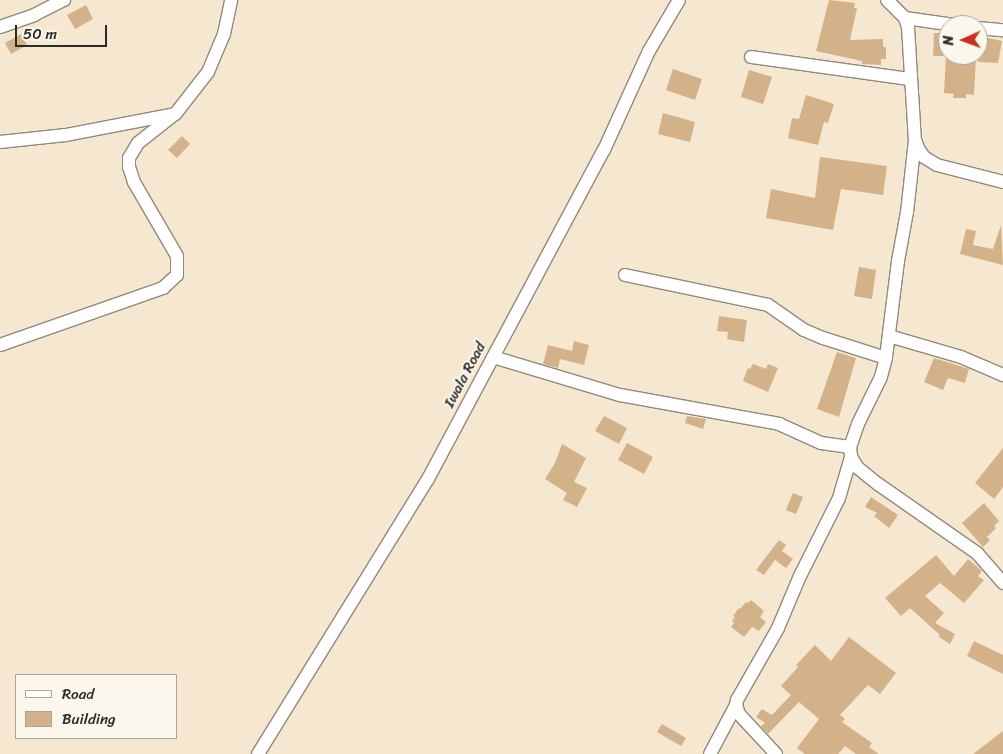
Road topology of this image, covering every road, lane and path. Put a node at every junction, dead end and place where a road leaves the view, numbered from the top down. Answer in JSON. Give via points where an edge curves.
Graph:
{"nodes":[{"id":1,"x":64,"y":0,"type":"edge"},
{"id":2,"x":231,"y":0,"type":"edge"},
{"id":3,"x":679,"y":0,"type":"edge"},
{"id":4,"x":887,"y":0,"type":"edge"},
{"id":5,"x":905,"y":18,"type":"junction"},
{"id":6,"x":938,"y":23,"type":"edge"},
{"id":7,"x":0,"y":27,"type":"edge"},
{"id":8,"x":988,"y":29,"type":"edge"},
{"id":9,"x":1003,"y":30,"type":"edge"},
{"id":10,"x":752,"y":57,"type":"dead end"},
{"id":11,"x":910,"y":79,"type":"junction"},
{"id":12,"x":176,"y":114,"type":"junction"},
{"id":13,"x":915,"y":140,"type":"junction"},
{"id":14,"x":0,"y":142,"type":"edge"},
{"id":15,"x":1003,"y":182,"type":"edge"},
{"id":16,"x":625,"y":275,"type":"dead end"},
{"id":17,"x":889,"y":336,"type":"junction"},
{"id":18,"x":0,"y":345,"type":"edge"},
{"id":19,"x":493,"y":357,"type":"junction"},
{"id":20,"x":886,"y":358,"type":"junction"},
{"id":21,"x":1003,"y":375,"type":"edge"},
{"id":22,"x":851,"y":452,"type":"junction"},
{"id":23,"x":1003,"y":583,"type":"edge"},
{"id":24,"x":736,"y":705,"type":"junction"},
{"id":25,"x":258,"y":754,"type":"edge"},
{"id":26,"x":710,"y":754,"type":"edge"},
{"id":27,"x":776,"y":754,"type":"edge"}],
"edges":[{"from":1,"to":7,"type":"street"},
{"from":2,"to":12,"type":"street","via":[[224,34],[208,72]]},
{"from":3,"to":19,"type":"street","name":"Iwala Road","via":[[648,51],[604,150]]},
{"from":4,"to":5,"type":"street"},
{"from":5,"to":6,"type":"street"},
{"from":5,"to":11,"type":"street"},
{"from":8,"to":9,"type":"street"},
{"from":10,"to":11,"type":"street"},
{"from":11,"to":13,"type":"street"},
{"from":12,"to":14,"type":"street","via":[[76,133]]},
{"from":12,"to":18,"type":"street","via":[[135,147],[129,167],[146,204],[174,248],[178,265],[176,275],[163,288]]},
{"from":13,"to":15,"type":"street","via":[[919,150],[930,161]]},
{"from":13,"to":17,"type":"street"},
{"from":16,"to":20,"type":"street","via":[[768,306],[804,330]]},
{"from":17,"to":20,"type":"street"},
{"from":17,"to":21,"type":"street","via":[[961,357]]},
{"from":19,"to":22,"type":"street","via":[[620,395],[779,424]]},
{"from":19,"to":25,"type":"street","name":"Iwala Road","via":[[410,509]]},
{"from":20,"to":22,"type":"street","via":[[881,377],[858,424]]},
{"from":22,"to":23,"type":"street","via":[[858,468],[977,553]]},
{"from":22,"to":24,"type":"street","via":[[838,498],[778,628]]},
{"from":24,"to":26,"type":"street"},
{"from":24,"to":27,"type":"street","via":[[739,714]]}]}
